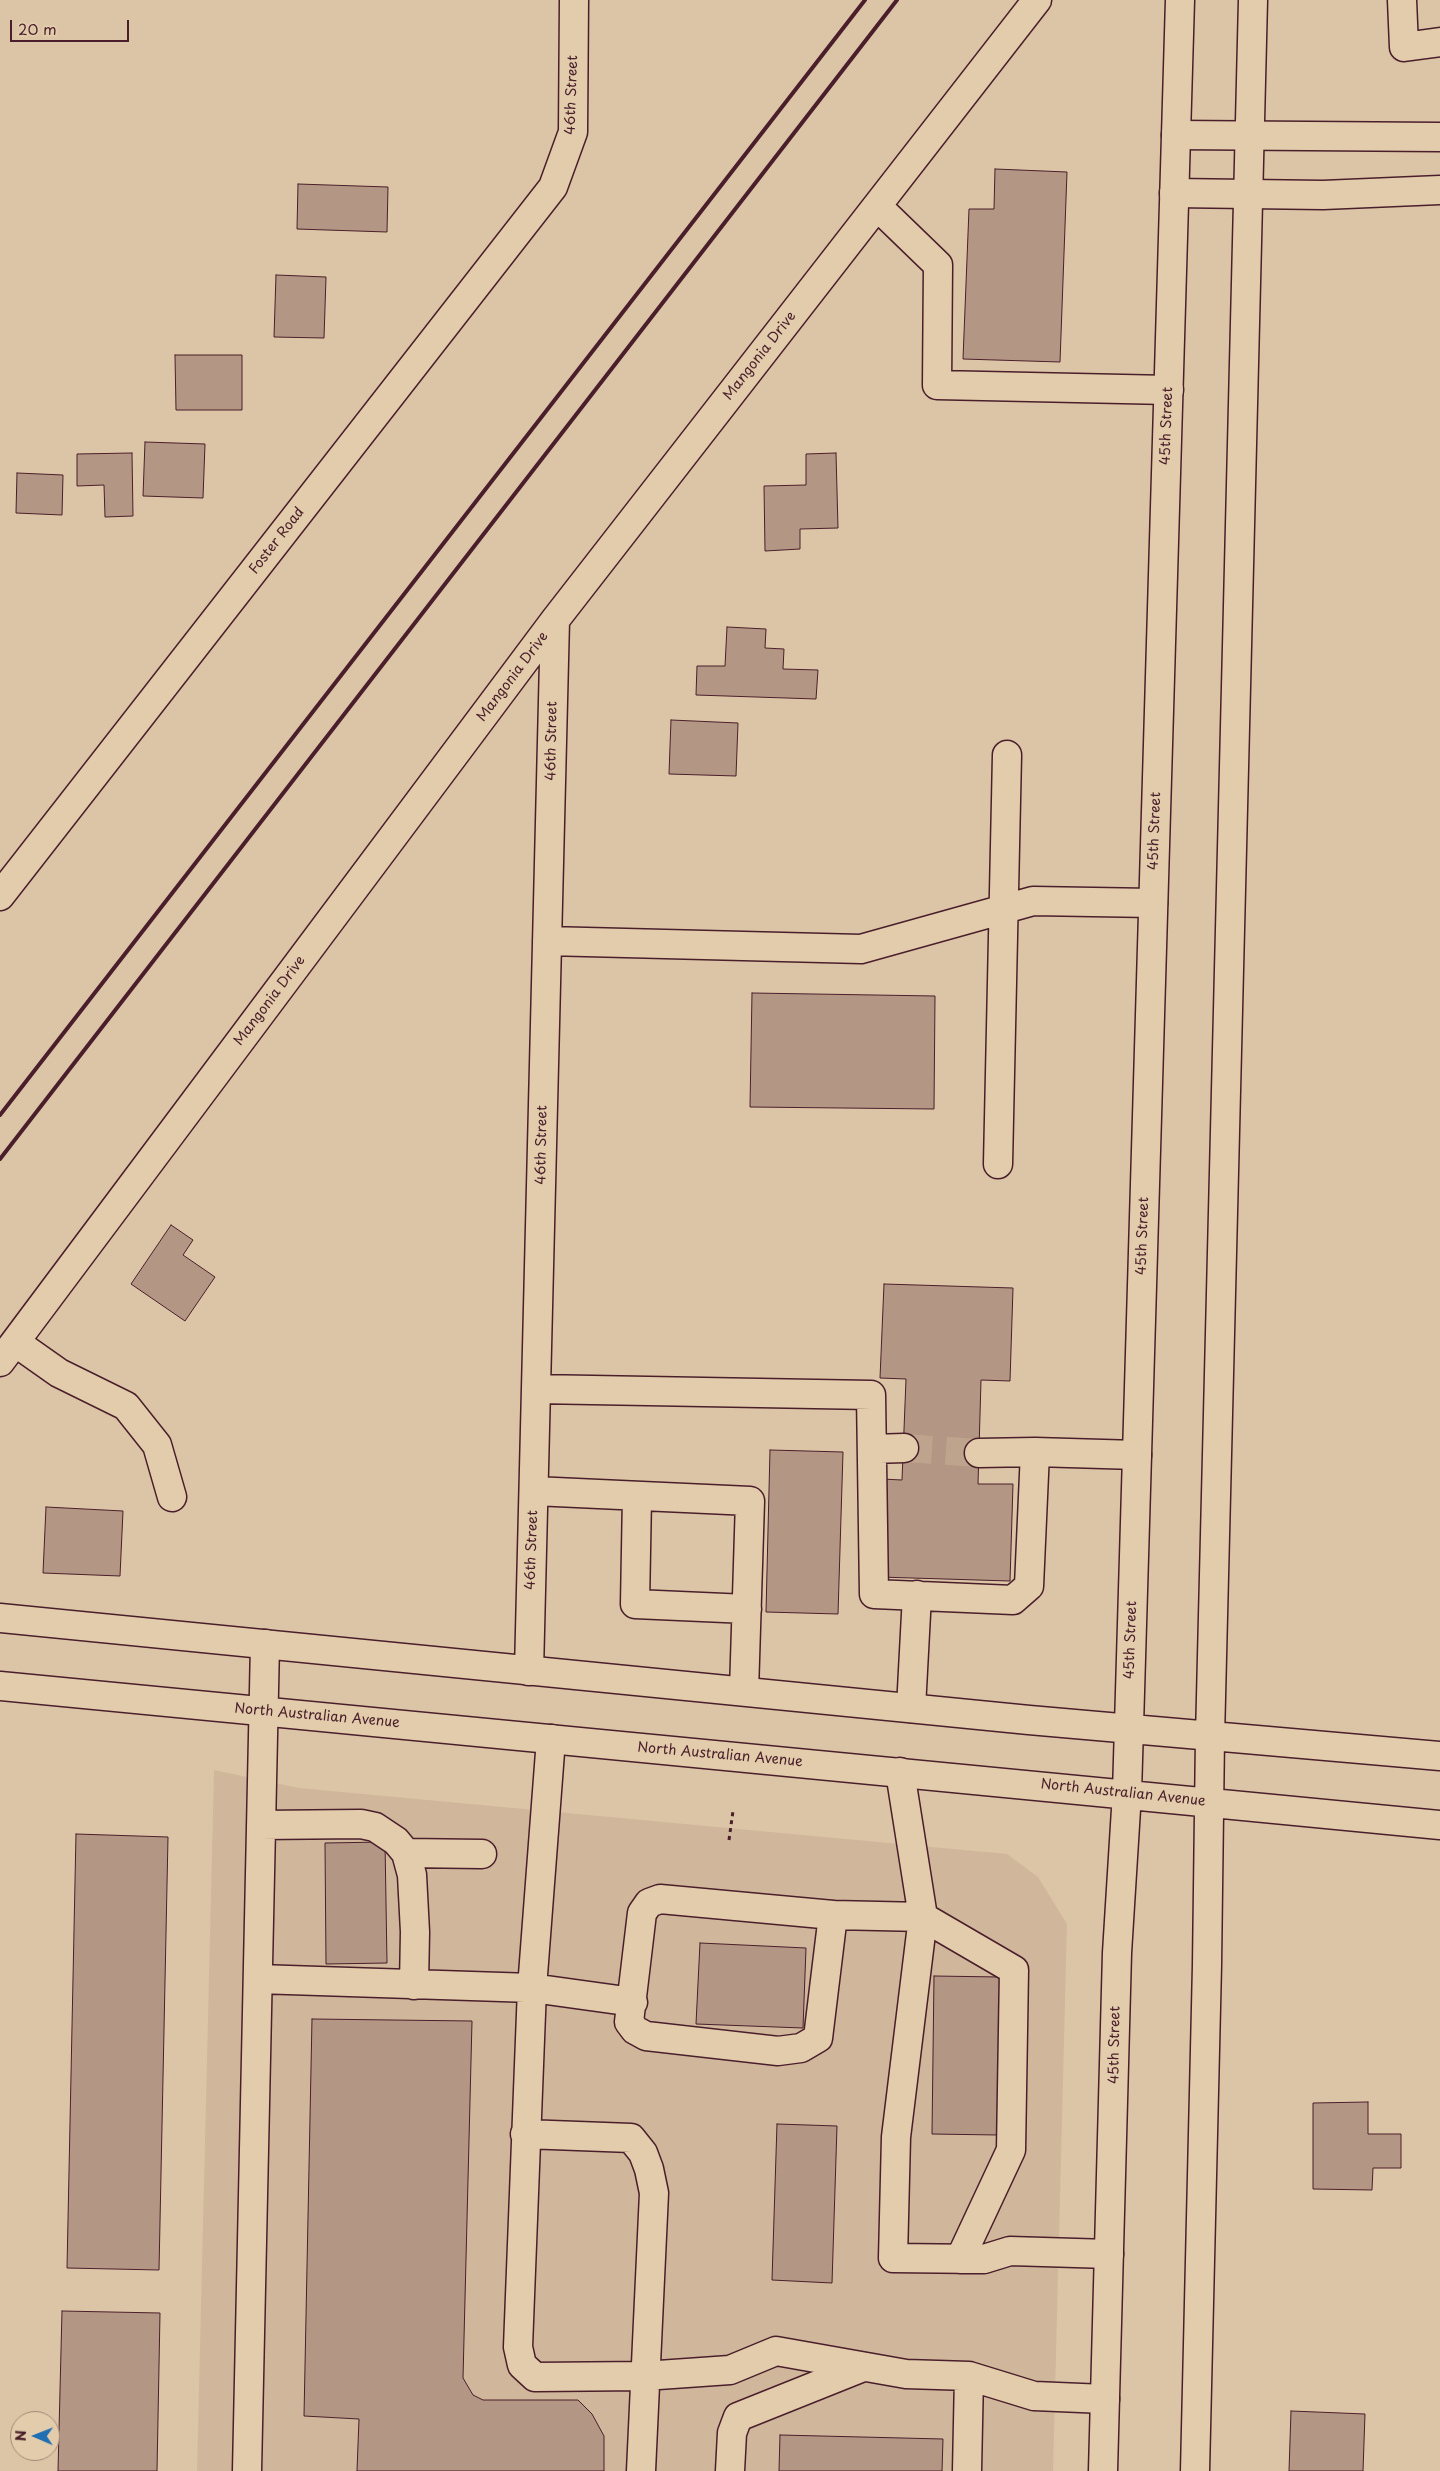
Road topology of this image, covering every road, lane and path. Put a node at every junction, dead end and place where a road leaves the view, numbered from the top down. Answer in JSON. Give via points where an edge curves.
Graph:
{"nodes":[{"id":1,"x":574,"y":0,"type":"edge"},
{"id":2,"x":1037,"y":0,"type":"edge"},
{"id":3,"x":1180,"y":0,"type":"edge"},
{"id":4,"x":1253,"y":0,"type":"edge"},
{"id":5,"x":1402,"y":0,"type":"edge"},
{"id":6,"x":1440,"y":42,"type":"edge"},
{"id":7,"x":1176,"y":135,"type":"junction"},
{"id":8,"x":1250,"y":135,"type":"junction"},
{"id":9,"x":1440,"y":138,"type":"edge"},
{"id":10,"x":553,"y":187,"type":"joint"},
{"id":11,"x":1440,"y":190,"type":"edge"},
{"id":12,"x":1174,"y":193,"type":"junction"},
{"id":13,"x":1248,"y":194,"type":"junction"},
{"id":14,"x":877,"y":206,"type":"junction"},
{"id":15,"x":1168,"y":390,"type":"junction"},
{"id":16,"x":555,"y":620,"type":"junction"},
{"id":17,"x":1008,"y":755,"type":"dead end"},
{"id":18,"x":0,"y":896,"type":"edge"},
{"id":19,"x":1153,"y":903,"type":"junction"},
{"id":20,"x":1004,"y":910,"type":"junction"},
{"id":21,"x":547,"y":941,"type":"junction"},
{"id":22,"x":998,"y":1164,"type":"dead end"},
{"id":23,"x":8,"y":1352,"type":"edge"},
{"id":24,"x":536,"y":1389,"type":"junction"},
{"id":25,"x":904,"y":1448,"type":"tunnel mouth"},
{"id":26,"x":872,"y":1449,"type":"junction"},
{"id":27,"x":1035,"y":1452,"type":"junction"},
{"id":28,"x":979,"y":1453,"type":"tunnel mouth"},
{"id":29,"x":1137,"y":1454,"type":"junction"},
{"id":30,"x":534,"y":1491,"type":"junction"},
{"id":31,"x":172,"y":1496,"type":"dead end"},
{"id":32,"x":637,"y":1496,"type":"junction"},
{"id":33,"x":917,"y":1596,"type":"junction"},
{"id":34,"x":747,"y":1609,"type":"junction"},
{"id":35,"x":0,"y":1618,"type":"edge"},
{"id":36,"x":265,"y":1644,"type":"junction"},
{"id":37,"x":529,"y":1670,"type":"junction"},
{"id":38,"x":0,"y":1686,"type":"edge"},
{"id":39,"x":744,"y":1691,"type":"junction"},
{"id":40,"x":911,"y":1708,"type":"junction"},
{"id":41,"x":263,"y":1711,"type":"junction"},
{"id":42,"x":1129,"y":1729,"type":"junction"},
{"id":43,"x":1210,"y":1737,"type":"junction"},
{"id":44,"x":551,"y":1739,"type":"junction"},
{"id":45,"x":1440,"y":1756,"type":"edge"},
{"id":46,"x":900,"y":1772,"type":"junction"},
{"id":47,"x":1127,"y":1793,"type":"junction"},
{"id":48,"x":1209,"y":1802,"type":"junction"},
{"id":49,"x":733,"y":1811,"type":"dead end"},
{"id":50,"x":261,"y":1825,"type":"junction"},
{"id":51,"x":1440,"y":1826,"type":"edge"},
{"id":52,"x":729,"y":1840,"type":"dead end"},
{"id":53,"x":406,"y":1853,"type":"junction"},
{"id":54,"x":482,"y":1854,"type":"dead end"},
{"id":55,"x":833,"y":1915,"type":"junction"},
{"id":56,"x":923,"y":1917,"type":"junction"},
{"id":57,"x":258,"y":1979,"type":"junction"},
{"id":58,"x":414,"y":1984,"type":"junction"},
{"id":59,"x":532,"y":1988,"type":"junction"},
{"id":60,"x":633,"y":2002,"type":"junction"},
{"id":61,"x":525,"y":2134,"type":"junction"},
{"id":62,"x":1109,"y":2254,"type":"junction"},
{"id":63,"x":960,"y":2259,"type":"junction"},
{"id":64,"x":863,"y":2367,"type":"junction"},
{"id":65,"x":644,"y":2376,"type":"junction"},
{"id":66,"x":969,"y":2376,"type":"junction"},
{"id":67,"x":1105,"y":2399,"type":"junction"},
{"id":68,"x":248,"y":2471,"type":"edge"},
{"id":69,"x":641,"y":2471,"type":"edge"},
{"id":70,"x":730,"y":2471,"type":"edge"},
{"id":71,"x":967,"y":2471,"type":"edge"},
{"id":72,"x":1103,"y":2471,"type":"edge"},
{"id":73,"x":1195,"y":2471,"type":"edge"}],
"edges":[{"from":1,"to":10,"type":"main road","name":"46th Street","via":[[573,132]]},
{"from":2,"to":14,"type":"main road","name":"Mangonia Drive"},
{"from":3,"to":7,"type":"main road","name":"45th Street"},
{"from":4,"to":8,"type":"main road"},
{"from":5,"to":6,"type":"main road","via":[[1404,47]]},
{"from":7,"to":8,"type":"main road"},
{"from":7,"to":12,"type":"main road","name":"45th Street"},
{"from":8,"to":9,"type":"main road"},
{"from":8,"to":13,"type":"main road"},
{"from":10,"to":18,"type":"main road","name":"Foster Road"},
{"from":11,"to":13,"type":"main road","via":[[1323,195]]},
{"from":12,"to":13,"type":"main road"},
{"from":12,"to":15,"type":"main road","name":"45th Street"},
{"from":13,"to":43,"type":"main road"},
{"from":14,"to":15,"type":"main road","via":[[938,265],[937,385]]},
{"from":14,"to":16,"type":"main road","name":"Mangonia Drive"},
{"from":15,"to":19,"type":"main road","name":"45th Street"},
{"from":16,"to":21,"type":"main road","name":"46th Street"},
{"from":16,"to":23,"type":"main road","name":"Mangonia Drive"},
{"from":17,"to":20,"type":"main road"},
{"from":19,"to":20,"type":"main road","via":[[1033,901]]},
{"from":19,"to":29,"type":"main road","name":"45th Street"},
{"from":20,"to":21,"type":"main road","via":[[861,949]]},
{"from":20,"to":22,"type":"main road"},
{"from":21,"to":24,"type":"main road","name":"46th Street"},
{"from":23,"to":31,"type":"main road","via":[[126,1406],[157,1445]]},
{"from":24,"to":26,"type":"main road","via":[[871,1395]]},
{"from":24,"to":30,"type":"main road","name":"46th Street"},
{"from":25,"to":26,"type":"main road"},
{"from":26,"to":33,"type":"main road","via":[[874,1594]]},
{"from":27,"to":28,"type":"main road"},
{"from":27,"to":29,"type":"main road"},
{"from":27,"to":33,"type":"main road","via":[[1029,1586],[1013,1600]]},
{"from":29,"to":42,"type":"main road","name":"45th Street"},
{"from":30,"to":32,"type":"main road"},
{"from":30,"to":37,"type":"main road","name":"46th Street"},
{"from":32,"to":34,"type":"main road","via":[[635,1604]]},
{"from":32,"to":34,"type":"main road","via":[[750,1501]]},
{"from":33,"to":40,"type":"main road"},
{"from":34,"to":39,"type":"main road"},
{"from":35,"to":36,"type":"main road"},
{"from":36,"to":37,"type":"main road"},
{"from":36,"to":41,"type":"main road"},
{"from":37,"to":39,"type":"main road"},
{"from":38,"to":41,"type":"main road","name":"North Australian Avenue"},
{"from":39,"to":40,"type":"main road"},
{"from":40,"to":42,"type":"main road"},
{"from":41,"to":44,"type":"main road","name":"North Australian Avenue"},
{"from":41,"to":50,"type":"main road"},
{"from":42,"to":43,"type":"main road"},
{"from":42,"to":47,"type":"main road","name":"45th Street"},
{"from":43,"to":45,"type":"main road"},
{"from":43,"to":48,"type":"main road"},
{"from":44,"to":46,"type":"main road","name":"North Australian Avenue"},
{"from":44,"to":59,"type":"main road"},
{"from":46,"to":47,"type":"main road","name":"North Australian Avenue"},
{"from":46,"to":56,"type":"main road"},
{"from":47,"to":48,"type":"main road","name":"North Australian Avenue"},
{"from":47,"to":62,"type":"main road","name":"45th Street","via":[[1117,1953]]},
{"from":48,"to":51,"type":"main road","name":"North Australian Avenue"},
{"from":48,"to":73,"type":"main road"},
{"from":49,"to":52,"type":"path"},
{"from":50,"to":53,"type":"main road","via":[[362,1824],[375,1827],[396,1841]]},
{"from":50,"to":57,"type":"main road"},
{"from":53,"to":54,"type":"main road"},
{"from":53,"to":58,"type":"main road","via":[[412,1875]]},
{"from":55,"to":56,"type":"main road"},
{"from":55,"to":60,"type":"main road","via":[[660,1899],[648,1903],[642,1913]]},
{"from":55,"to":60,"type":"main road","via":[[818,2038],[801,2048],[778,2051],[646,2036],[634,2030],[629,2022]]},
{"from":56,"to":63,"type":"main road","via":[[1014,1970],[1011,2150]]},
{"from":56,"to":63,"type":"main road","via":[[896,2137],[893,2258]]},
{"from":57,"to":58,"type":"main road"},
{"from":57,"to":68,"type":"main road"},
{"from":58,"to":59,"type":"main road"},
{"from":59,"to":60,"type":"main road"},
{"from":59,"to":61,"type":"main road"},
{"from":61,"to":65,"type":"main road","via":[[631,2138],[643,2153],[654,2193]]},
{"from":61,"to":65,"type":"main road","via":[[518,2346],[522,2365],[535,2377]]},
{"from":62,"to":63,"type":"main road","via":[[1010,2251],[984,2259]]},
{"from":62,"to":67,"type":"main road","name":"45th Street"},
{"from":64,"to":65,"type":"main road","via":[[776,2351],[730,2370]]},
{"from":64,"to":66,"type":"main road","via":[[906,2374]]},
{"from":64,"to":70,"type":"main road","via":[[738,2418],[732,2433]]},
{"from":65,"to":69,"type":"main road"},
{"from":66,"to":67,"type":"main road","via":[[1034,2396]]},
{"from":66,"to":71,"type":"main road"},
{"from":67,"to":72,"type":"main road","name":"45th Street"}]}
